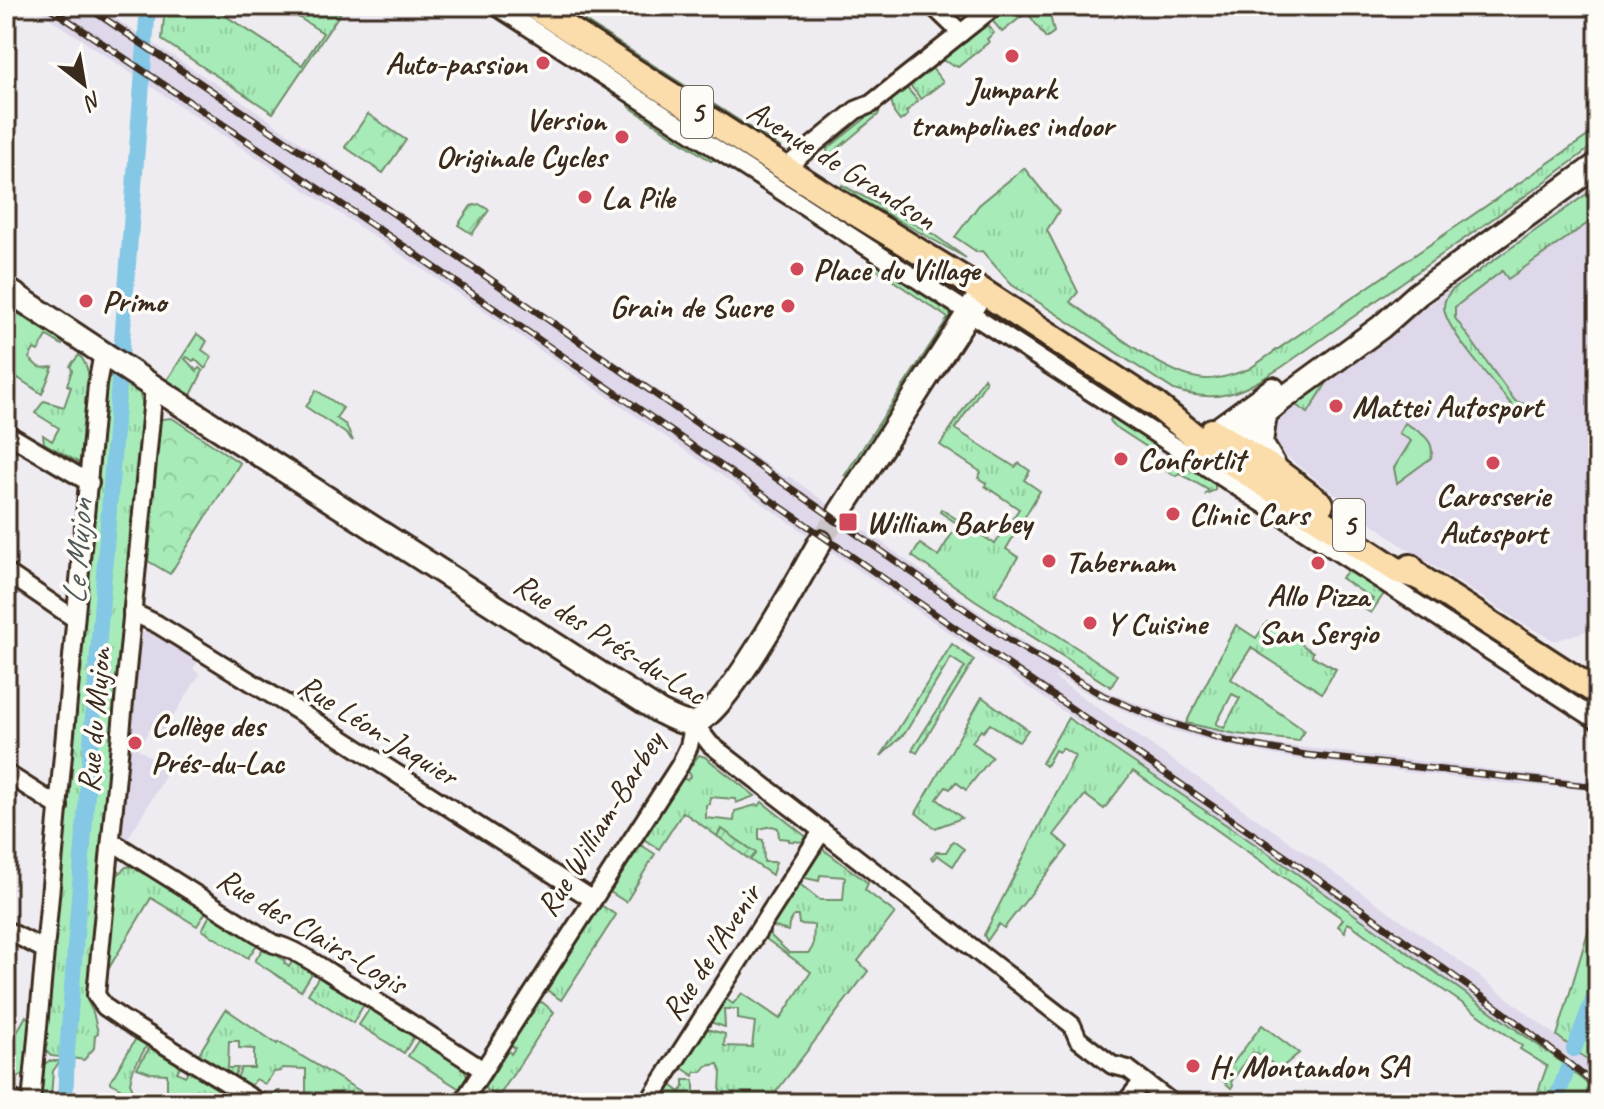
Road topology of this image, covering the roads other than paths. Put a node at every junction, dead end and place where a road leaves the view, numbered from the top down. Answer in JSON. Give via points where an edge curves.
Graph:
{"nodes":[{"id":1,"x":496,"y":6,"type":"edge"},
{"id":2,"x":533,"y":6,"type":"edge"},
{"id":3,"x":933,"y":6,"type":"edge"},
{"id":4,"x":995,"y":6,"type":"edge"},
{"id":5,"x":961,"y":33,"type":"junction"},
{"id":6,"x":1598,"y":164,"type":"edge"},
{"id":7,"x":785,"y":168,"type":"junction"},
{"id":8,"x":6,"y":289,"type":"edge"},
{"id":9,"x":1418,"y":294,"type":"junction"},
{"id":10,"x":976,"y":302,"type":"junction"},
{"id":11,"x":105,"y":354,"type":"junction"},
{"id":12,"x":147,"y":383,"type":"junction"},
{"id":13,"x":1265,"y":413,"type":"junction"},
{"id":14,"x":6,"y":433,"type":"edge"},
{"id":15,"x":1219,"y":442,"type":"junction"},
{"id":16,"x":1278,"y":472,"type":"junction"},
{"id":17,"x":90,"y":483,"type":"junction"},
{"id":18,"x":840,"y":512,"type":"tunnel mouth"},
{"id":19,"x":820,"y":542,"type":"tunnel mouth"},
{"id":20,"x":6,"y":572,"type":"edge"},
{"id":21,"x":1419,"y":577,"type":"junction"},
{"id":22,"x":132,"y":612,"type":"junction"},
{"id":23,"x":75,"y":619,"type":"junction"},
{"id":24,"x":1598,"y":693,"type":"edge"},
{"id":25,"x":1598,"y":721,"type":"edge"},
{"id":26,"x":694,"y":723,"type":"junction"},
{"id":27,"x":6,"y":773,"type":"edge"},
{"id":28,"x":59,"y":807,"type":"junction"},
{"id":29,"x":822,"y":831,"type":"junction"},
{"id":30,"x":111,"y":841,"type":"junction"},
{"id":31,"x":592,"y":899,"type":"junction"},
{"id":32,"x":6,"y":930,"type":"edge"},
{"id":33,"x":45,"y":950,"type":"junction"},
{"id":34,"x":483,"y":1070,"type":"junction"},
{"id":35,"x":1143,"y":1081,"type":"junction"},
{"id":36,"x":6,"y":1095,"type":"edge"},
{"id":37,"x":19,"y":1103,"type":"edge"},
{"id":38,"x":31,"y":1103,"type":"edge"},
{"id":39,"x":260,"y":1103,"type":"edge"},
{"id":40,"x":462,"y":1103,"type":"edge"},
{"id":41,"x":648,"y":1103,"type":"edge"},
{"id":42,"x":1125,"y":1103,"type":"edge"},
{"id":43,"x":1172,"y":1103,"type":"edge"}],
"edges":[{"from":1,"to":10,"type":"street"},
{"from":2,"to":7,"type":"main road","name":"Avenue de Grandson","number":"5"},
{"from":3,"to":5,"type":"street"},
{"from":4,"to":5,"type":"street"},
{"from":5,"to":7,"type":"street"},
{"from":6,"to":9,"type":"street"},
{"from":7,"to":10,"type":"main road","name":"Avenue de Grandson","number":"5"},
{"from":8,"to":11,"type":"street","name":"Rue des Prés-du-Lac"},
{"from":9,"to":13,"type":"street"},
{"from":9,"to":15,"type":"street","via":[[1388,309]]},
{"from":10,"to":15,"type":"main road","name":"Avenue de Grandson","number":"5"},
{"from":10,"to":18,"type":"street"},
{"from":10,"to":25,"type":"street"},
{"from":11,"to":12,"type":"street","name":"Rue des Prés-du-Lac"},
{"from":11,"to":17,"type":"street"},
{"from":12,"to":22,"type":"street","name":"Rue du Mujon"},
{"from":12,"to":26,"type":"street","name":"Rue des Prés-du-Lac","via":[[660,712]]},
{"from":13,"to":15,"type":"street"},
{"from":13,"to":16,"type":"street","number":"5","via":[[1261,443]]},
{"from":14,"to":17,"type":"street"},
{"from":15,"to":16,"type":"main road","name":"Avenue de Grandson","number":"5"},
{"from":15,"to":21,"type":"main road","name":"Avenue de Grandson","number":"5","via":[[1398,571]]},
{"from":16,"to":21,"type":"main road","name":"Avenue de Grandson","number":"5","via":[[1405,561]]},
{"from":17,"to":23,"type":"street"},
{"from":19,"to":26,"type":"street","name":"Rue William-Barbey","via":[[727,695]]},
{"from":20,"to":23,"type":"street"},
{"from":21,"to":24,"type":"main road","name":"Avenue de Grandson","number":"5"},
{"from":22,"to":30,"type":"street","name":"Rue du Mujon"},
{"from":22,"to":31,"type":"street","name":"Rue Léon-Jaquier","via":[[324,727]]},
{"from":23,"to":28,"type":"street"},
{"from":26,"to":29,"type":"street","name":"Rue des Prés-du-Lac","via":[[710,744]]},
{"from":26,"to":31,"type":"street","name":"Rue William-Barbey","via":[[680,765]]},
{"from":27,"to":28,"type":"street"},
{"from":28,"to":33,"type":"street"},
{"from":29,"to":35,"type":"street","name":"Rue des Prés-du-Lac","via":[[1072,1025],[1078,1039]]},
{"from":29,"to":41,"type":"street","name":"Rue de l'Avenir"},
{"from":30,"to":34,"type":"street","name":"Rue des Clairs-Logis"},
{"from":30,"to":39,"type":"street","name":"Rue du Mujon","via":[[96,995],[105,1007]]},
{"from":31,"to":34,"type":"street","name":"Rue William-Barbey"},
{"from":32,"to":33,"type":"street"},
{"from":33,"to":38,"type":"street"},
{"from":34,"to":40,"type":"street","name":"Rue William-Barbey"},
{"from":35,"to":42,"type":"street"},
{"from":35,"to":43,"type":"street","name":"Rue des Prés-du-Lac"},
{"from":36,"to":37,"type":"street"}]}
